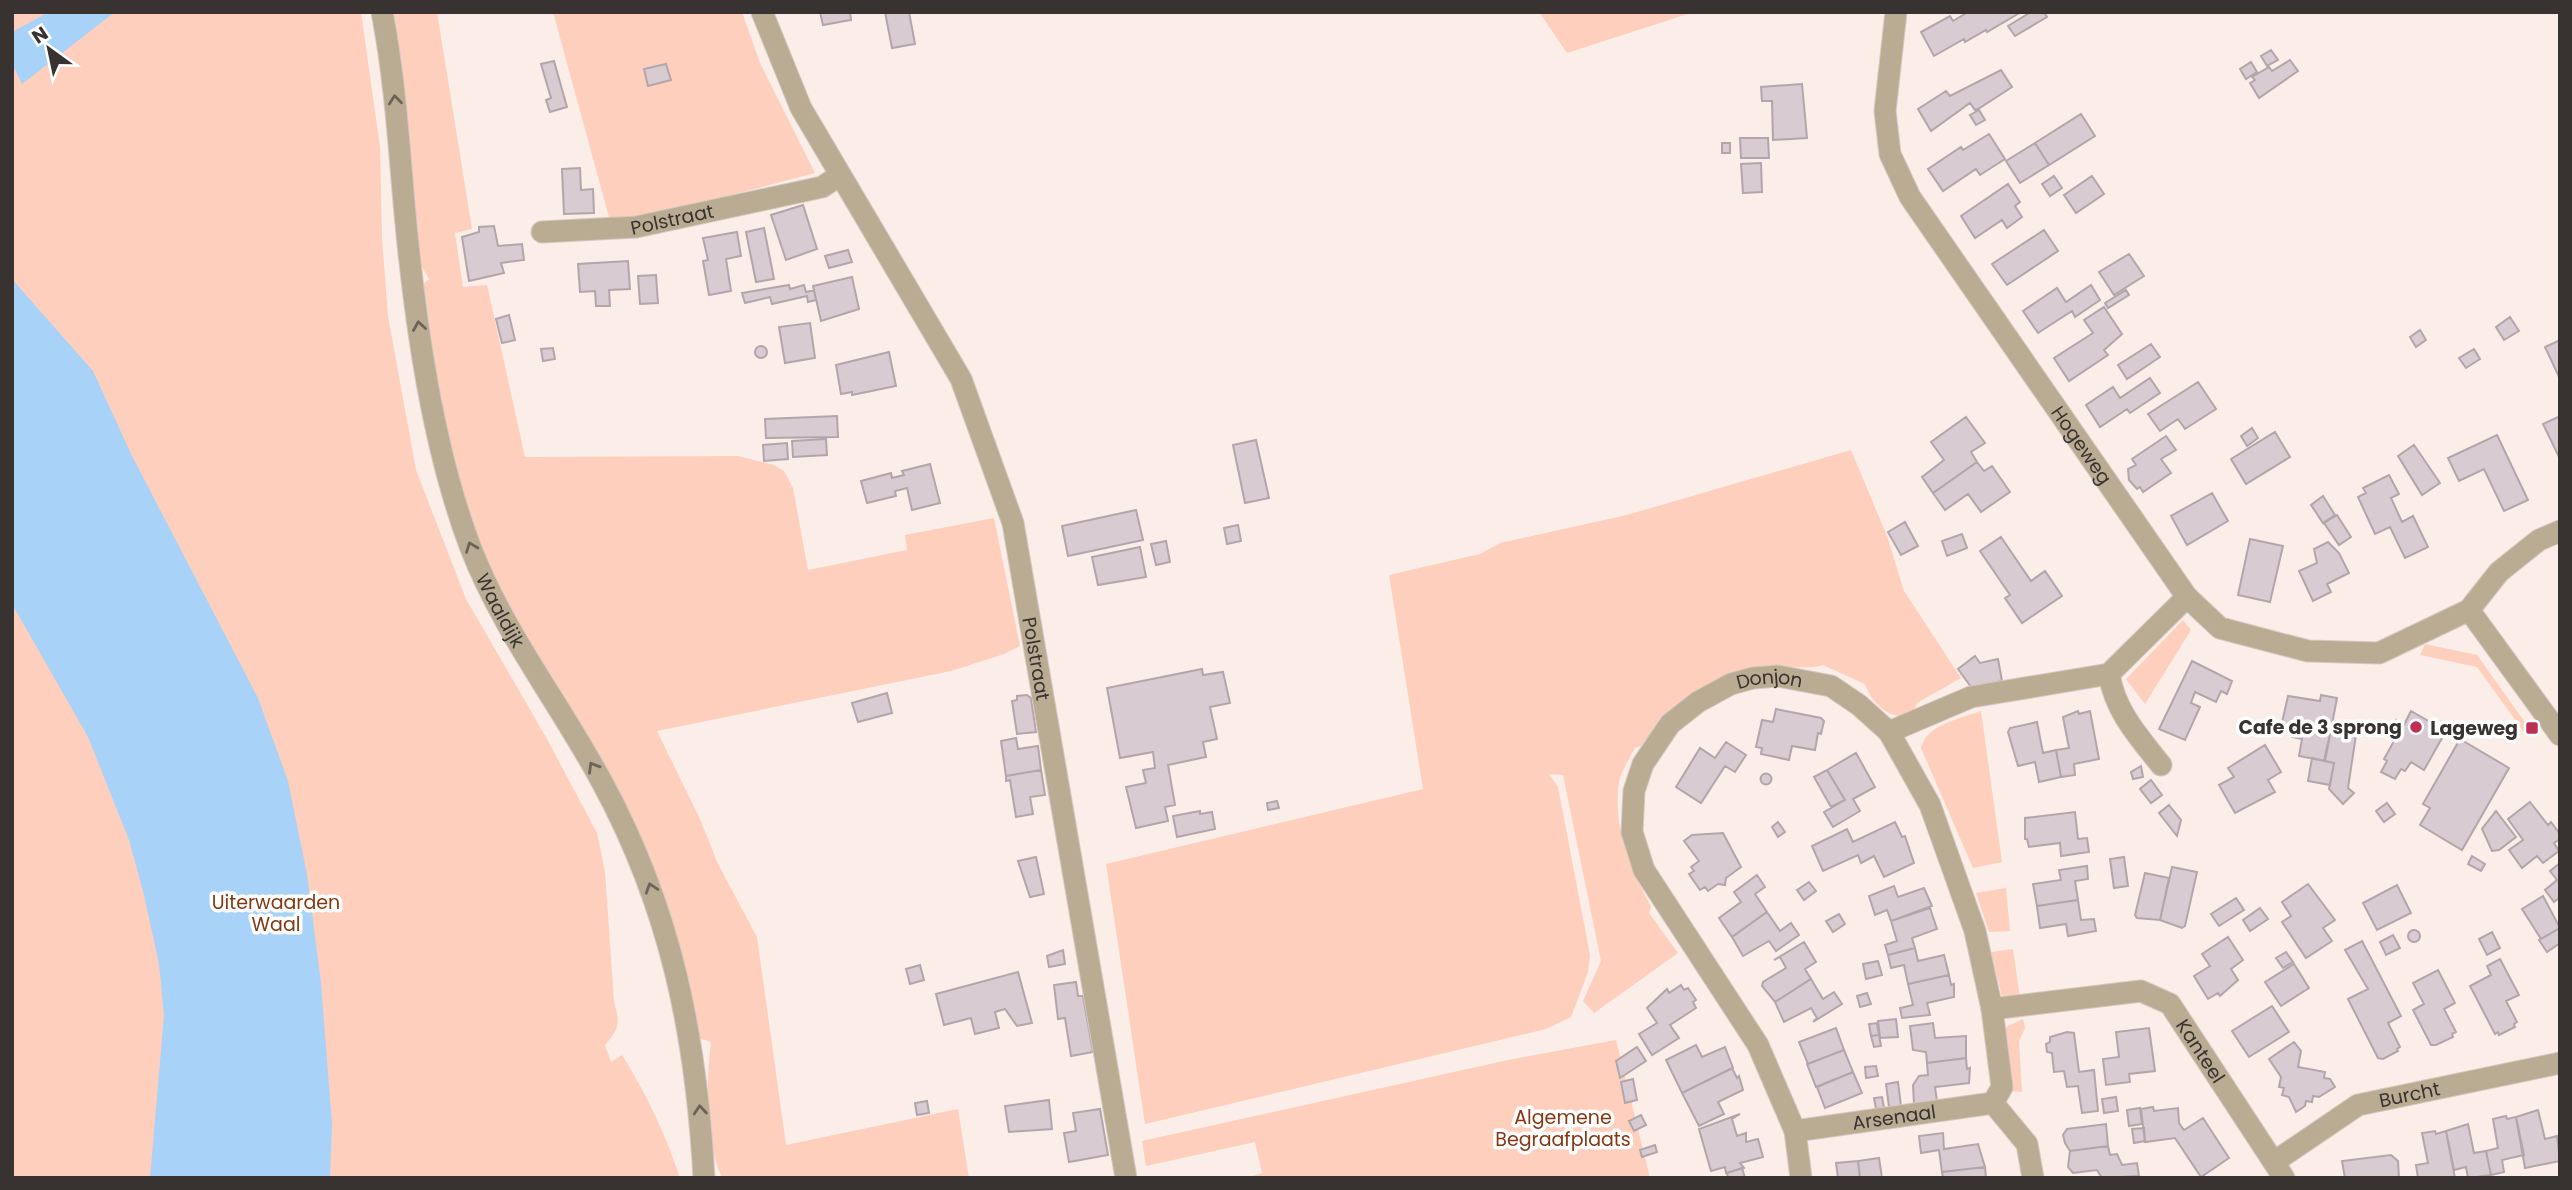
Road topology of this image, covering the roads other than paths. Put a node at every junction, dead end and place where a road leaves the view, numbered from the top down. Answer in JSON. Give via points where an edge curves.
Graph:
{"nodes":[{"id":1,"x":383,"y":12,"type":"edge"},
{"id":2,"x":762,"y":12,"type":"edge"},
{"id":3,"x":1896,"y":12,"type":"edge"},
{"id":4,"x":839,"y":176,"type":"junction"},
{"id":5,"x":542,"y":232,"type":"dead end"},
{"id":6,"x":2560,"y":531,"type":"edge"},
{"id":7,"x":2187,"y":597,"type":"junction"},
{"id":8,"x":2469,"y":610,"type":"junction"},
{"id":9,"x":2109,"y":674,"type":"junction"},
{"id":10,"x":1889,"y":732,"type":"junction"},
{"id":11,"x":2560,"y":735,"type":"edge"},
{"id":12,"x":2161,"y":765,"type":"dead end"},
{"id":13,"x":1992,"y":1009,"type":"junction"},
{"id":14,"x":2560,"y":1063,"type":"edge"},
{"id":15,"x":1993,"y":1103,"type":"junction"},
{"id":16,"x":1795,"y":1131,"type":"junction"},
{"id":17,"x":2279,"y":1170,"type":"edge"},
{"id":18,"x":704,"y":1178,"type":"edge"},
{"id":19,"x":1126,"y":1178,"type":"edge"},
{"id":20,"x":1801,"y":1178,"type":"edge"},
{"id":21,"x":2033,"y":1178,"type":"edge"}],
"edges":[{"from":18,"to":1,"type":"street","name":"Waaldijk","one_way":true,"via":[[690,1030],[647,875],[601,779],[508,629],[470,547],[455,501],[419,332]]},
{"from":2,"to":4,"type":"street","name":"Polstraat","via":[[801,108]]},
{"from":3,"to":7,"type":"street","name":"Hogeweg","via":[[1885,111],[1890,154],[1910,197]]},
{"from":4,"to":5,"type":"street","name":"Polstraat","via":[[822,187],[648,224]]},
{"from":4,"to":19,"type":"street","name":"Polstraat","via":[[961,379],[1013,523]]},
{"from":6,"to":8,"type":"street","via":[[2539,540],[2499,572]]},
{"from":7,"to":8,"type":"street","name":"Hogeweg","via":[[2220,628],[2308,651],[2379,653]]},
{"from":7,"to":9,"type":"street"},
{"from":8,"to":11,"type":"street"},
{"from":9,"to":10,"type":"street","via":[[1971,697]]},
{"from":9,"to":12,"type":"street","via":[[2113,697],[2125,720]]},
{"from":10,"to":13,"type":"street","name":"Donjon","via":[[1930,805],[1975,931]]},
{"from":10,"to":16,"type":"street","name":"Donjon","via":[[1831,686],[1778,676],[1753,678],[1698,702],[1670,724],[1643,764],[1634,791],[1632,832],[1644,870],[1758,1045]]},
{"from":13,"to":15,"type":"street","name":"Donjon","via":[[2002,1087]]},
{"from":13,"to":17,"type":"street","name":"Kanteel","via":[[2141,991],[2170,1004]]},
{"from":14,"to":17,"type":"street","name":"Burcht","via":[[2358,1105]]},
{"from":15,"to":16,"type":"street","name":"Arsenaal"},
{"from":15,"to":21,"type":"street","via":[[2027,1144]]},
{"from":16,"to":20,"type":"street","name":"Donjon"}]}
